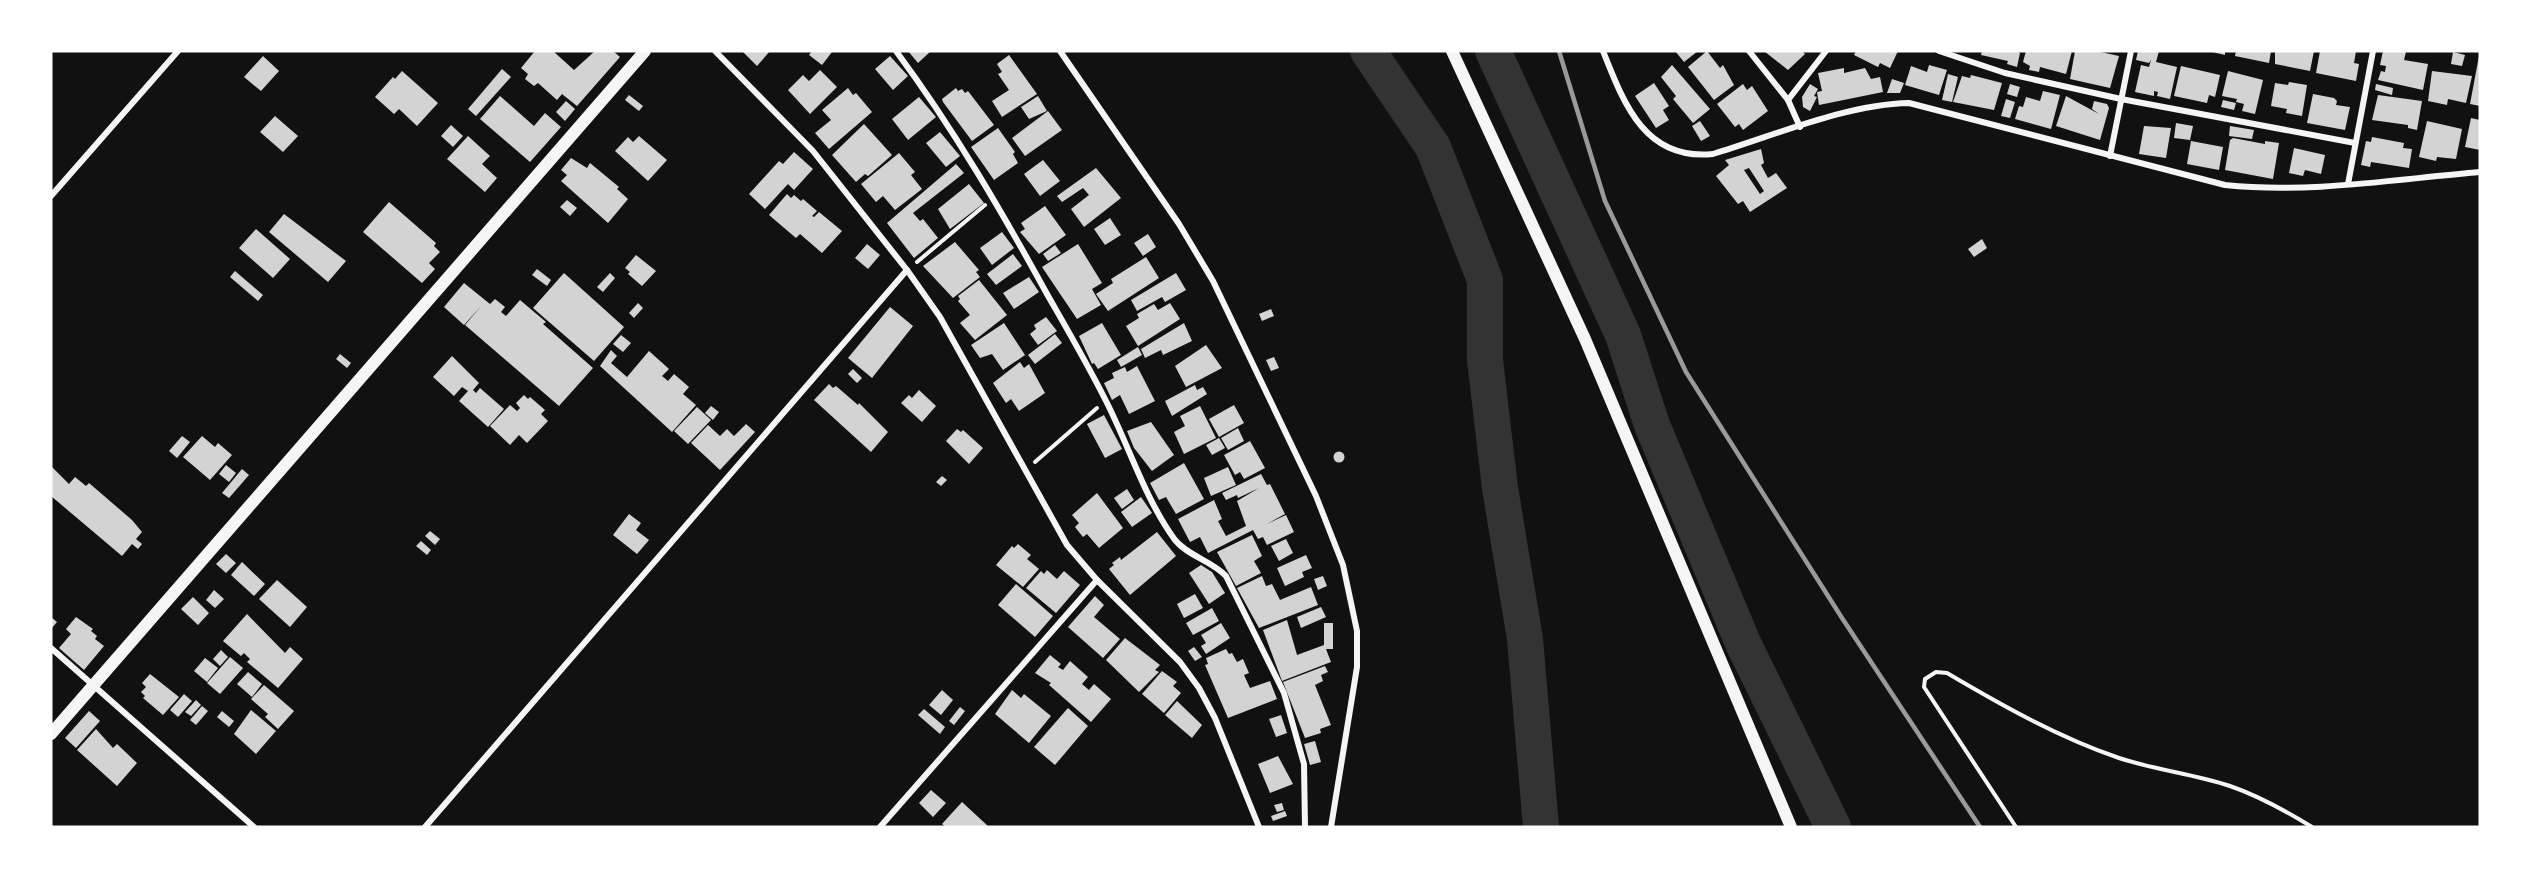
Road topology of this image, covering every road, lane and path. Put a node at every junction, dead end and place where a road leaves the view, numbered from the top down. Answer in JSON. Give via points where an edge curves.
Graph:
{"nodes":[{"id":1,"x":178,"y":51,"type":"edge"},
{"id":2,"x":645,"y":51,"type":"edge"},
{"id":3,"x":715,"y":51,"type":"edge"},
{"id":4,"x":896,"y":51,"type":"edge"},
{"id":5,"x":1060,"y":51,"type":"edge"},
{"id":6,"x":1452,"y":51,"type":"edge"},
{"id":7,"x":1603,"y":51,"type":"edge"},
{"id":8,"x":1749,"y":51,"type":"edge"},
{"id":9,"x":1826,"y":51,"type":"edge"},
{"id":10,"x":1939,"y":51,"type":"edge"},
{"id":11,"x":2131,"y":51,"type":"edge"},
{"id":12,"x":2373,"y":51,"type":"edge"},
{"id":13,"x":2121,"y":99,"type":"junction"},
{"id":14,"x":1788,"y":100,"type":"junction"},
{"id":15,"x":1800,"y":127,"type":"junction"},
{"id":16,"x":2355,"y":143,"type":"junction"},
{"id":17,"x":2110,"y":156,"type":"junction"},
{"id":18,"x":2480,"y":172,"type":"edge"},
{"id":19,"x":2348,"y":184,"type":"junction"},
{"id":20,"x":51,"y":196,"type":"edge"},
{"id":21,"x":994,"y":197,"type":"junction"},
{"id":22,"x":907,"y":270,"type":"junction"},
{"id":23,"x":1106,"y":400,"type":"junction"},
{"id":24,"x":1026,"y":471,"type":"junction"},
{"id":25,"x":1097,"y":580,"type":"junction"},
{"id":26,"x":51,"y":648,"type":"edge"},
{"id":27,"x":93,"y":685,"type":"junction"},
{"id":28,"x":51,"y":734,"type":"edge"},
{"id":29,"x":254,"y":827,"type":"edge"},
{"id":30,"x":424,"y":827,"type":"edge"},
{"id":31,"x":880,"y":827,"type":"edge"},
{"id":32,"x":1259,"y":827,"type":"edge"},
{"id":33,"x":1305,"y":827,"type":"edge"},
{"id":34,"x":1331,"y":827,"type":"edge"},
{"id":35,"x":1791,"y":827,"type":"edge"},
{"id":36,"x":2016,"y":827,"type":"edge"},
{"id":37,"x":2312,"y":827,"type":"edge"}],
"edges":[{"from":1,"to":20,"type":"street"},
{"from":2,"to":27,"type":"main road"},
{"from":3,"to":22,"type":"street","via":[[813,151]]},
{"from":4,"to":21,"type":"street","via":[[931,97]]},
{"from":5,"to":34,"type":"street","via":[[1214,281],[1316,496],[1343,565],[1357,631],[1357,667]]},
{"from":6,"to":35,"type":"main road","via":[[1585,339]]},
{"from":7,"to":15,"type":"street","via":[[1639,123],[1663,147],[1676,153],[1713,154]]},
{"from":8,"to":14,"type":"street"},
{"from":9,"to":14,"type":"street"},
{"from":10,"to":13,"type":"street","via":[[2005,73]]},
{"from":11,"to":13,"type":"street"},
{"from":12,"to":16,"type":"street"},
{"from":13,"to":16,"type":"street"},
{"from":13,"to":17,"type":"street"},
{"from":14,"to":15,"type":"street"},
{"from":15,"to":17,"type":"street","via":[[1851,110],[1909,103]]},
{"from":16,"to":19,"type":"street"},
{"from":17,"to":19,"type":"street","via":[[2225,185],[2264,189]]},
{"from":18,"to":19,"type":"street"},
{"from":21,"to":22,"type":"path"},
{"from":21,"to":23,"type":"street"},
{"from":22,"to":24,"type":"street","via":[[940,317]]},
{"from":22,"to":30,"type":"street"},
{"from":23,"to":24,"type":"path"},
{"from":23,"to":33,"type":"street","via":[[1160,515],[1176,541],[1226,576],[1284,693],[1304,764]]},
{"from":24,"to":25,"type":"street","via":[[1067,545]]},
{"from":25,"to":31,"type":"street"},
{"from":25,"to":32,"type":"street","via":[[1145,624],[1199,688]]},
{"from":26,"to":27,"type":"street"},
{"from":27,"to":28,"type":"main road"},
{"from":27,"to":29,"type":"street"},
{"from":36,"to":37,"type":"path","via":[[1924,687],[1925,678],[1936,672],[1947,673],[2025,719],[2079,744],[2230,786],[2265,800]]}]}
